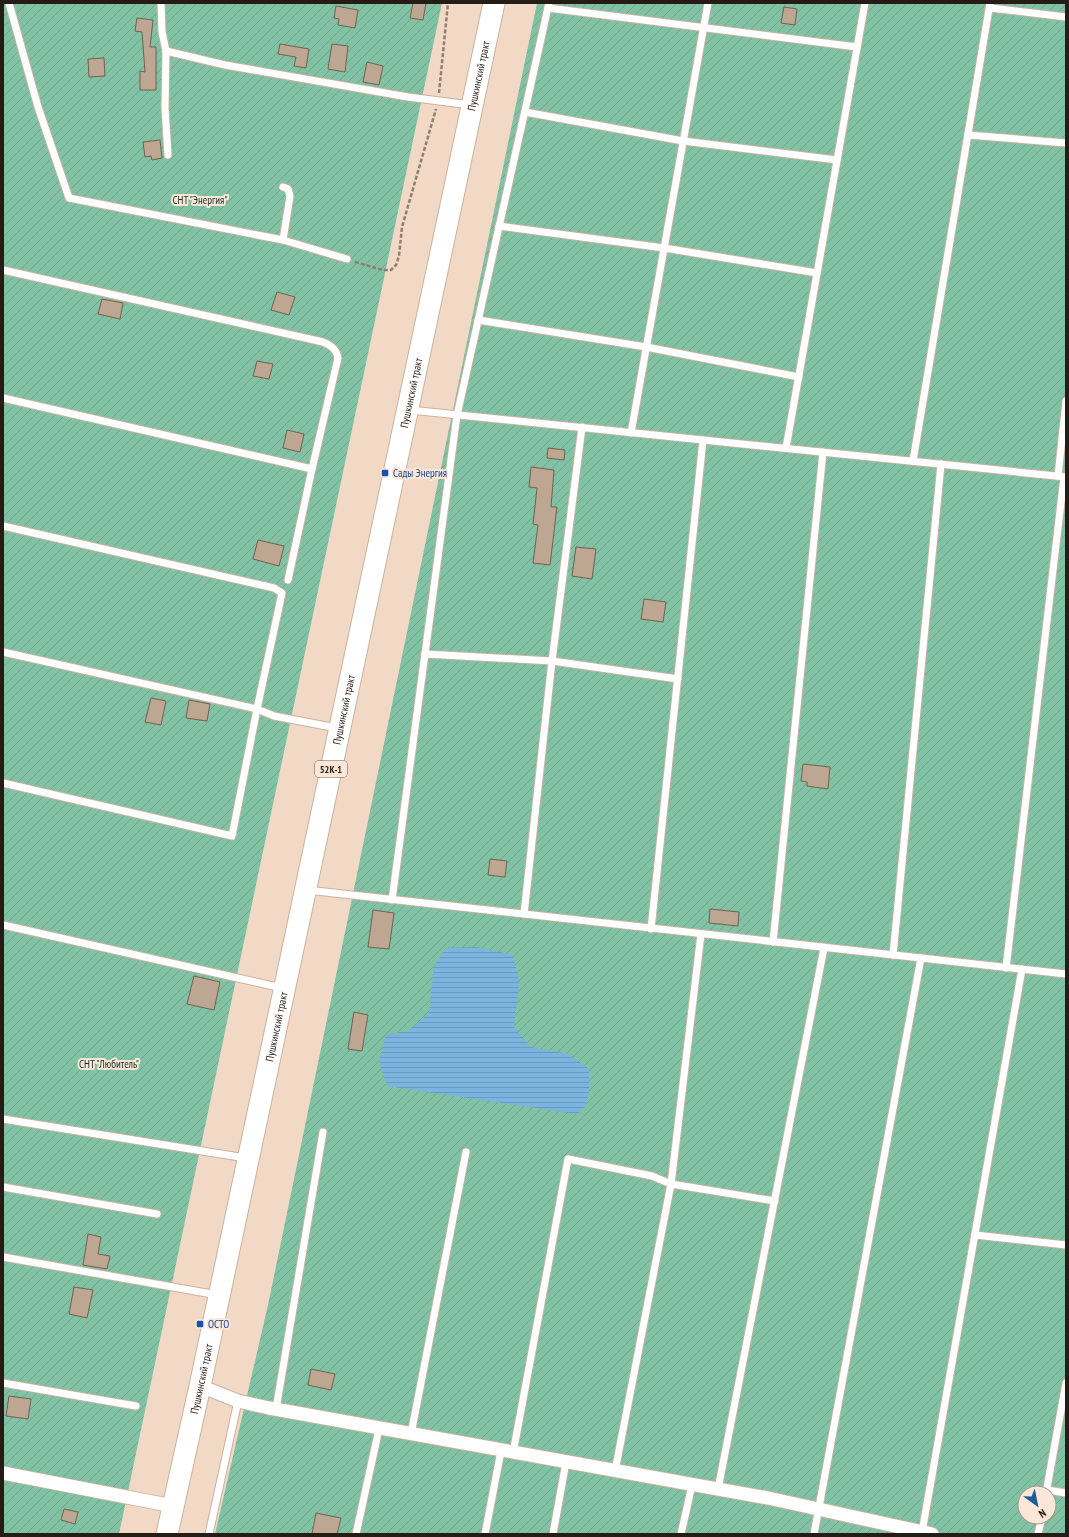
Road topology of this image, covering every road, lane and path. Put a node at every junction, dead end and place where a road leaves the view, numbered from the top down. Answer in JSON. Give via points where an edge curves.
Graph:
{"nodes":[{"id":1,"x":9,"y":3,"type":"edge"},
{"id":2,"x":161,"y":3,"type":"edge"},
{"id":3,"x":448,"y":3,"type":"edge"},
{"id":4,"x":494,"y":3,"type":"edge"},
{"id":5,"x":708,"y":3,"type":"edge"},
{"id":6,"x":864,"y":3,"type":"edge"},
{"id":7,"x":548,"y":5,"type":"edge"},
{"id":8,"x":990,"y":6,"type":"edge"},
{"id":9,"x":1066,"y":17,"type":"edge"},
{"id":10,"x":704,"y":28,"type":"junction"},
{"id":11,"x":857,"y":47,"type":"junction"},
{"id":12,"x":166,"y":52,"type":"junction"},
{"id":13,"x":438,"y":102,"type":"junction"},
{"id":14,"x":473,"y":105,"type":"junction"},
{"id":15,"x":525,"y":112,"type":"junction"},
{"id":16,"x":968,"y":135,"type":"junction"},
{"id":17,"x":683,"y":141,"type":"junction"},
{"id":18,"x":1066,"y":143,"type":"edge"},
{"id":19,"x":168,"y":155,"type":"dead end"},
{"id":20,"x":837,"y":160,"type":"junction"},
{"id":21,"x":283,"y":187,"type":"dead end"},
{"id":22,"x":499,"y":226,"type":"junction"},
{"id":23,"x":283,"y":240,"type":"junction"},
{"id":24,"x":664,"y":248,"type":"junction"},
{"id":25,"x":347,"y":259,"type":"joint"},
{"id":26,"x":3,"y":270,"type":"edge"},
{"id":27,"x":817,"y":273,"type":"junction"},
{"id":28,"x":478,"y":320,"type":"junction"},
{"id":29,"x":646,"y":347,"type":"junction"},
{"id":30,"x":799,"y":377,"type":"junction"},
{"id":31,"x":3,"y":398,"type":"edge"},
{"id":32,"x":1066,"y":401,"type":"edge"},
{"id":33,"x":408,"y":410,"type":"junction"},
{"id":34,"x":457,"y":415,"type":"junction"},
{"id":35,"x":582,"y":428,"type":"junction"},
{"id":36,"x":631,"y":432,"type":"junction"},
{"id":37,"x":703,"y":440,"type":"junction"},
{"id":38,"x":786,"y":448,"type":"junction"},
{"id":39,"x":823,"y":452,"type":"junction"},
{"id":40,"x":913,"y":461,"type":"junction"},
{"id":41,"x":941,"y":464,"type":"junction"},
{"id":42,"x":312,"y":469,"type":"junction"},
{"id":43,"x":1063,"y":476,"type":"edge"},
{"id":44,"x":3,"y":526,"type":"edge"},
{"id":45,"x":288,"y":580,"type":"dead end"},
{"id":46,"x":3,"y":652,"type":"edge"},
{"id":47,"x":425,"y":654,"type":"junction"},
{"id":48,"x":552,"y":661,"type":"junction"},
{"id":49,"x":678,"y":679,"type":"junction"},
{"id":50,"x":257,"y":709,"type":"junction"},
{"id":51,"x":340,"y":728,"type":"junction"},
{"id":52,"x":3,"y":783,"type":"edge"},
{"id":53,"x":305,"y":890,"type":"junction"},
{"id":54,"x":392,"y":900,"type":"junction"},
{"id":55,"x":524,"y":914,"type":"junction"},
{"id":56,"x":3,"y":925,"type":"edge"},
{"id":57,"x":651,"y":928,"type":"junction"},
{"id":58,"x":701,"y":934,"type":"junction"},
{"id":59,"x":773,"y":942,"type":"junction"},
{"id":60,"x":824,"y":948,"type":"junction"},
{"id":61,"x":893,"y":955,"type":"junction"},
{"id":62,"x":921,"y":958,"type":"junction"},
{"id":63,"x":1006,"y":968,"type":"junction"},
{"id":64,"x":1022,"y":969,"type":"junction"},
{"id":65,"x":1066,"y":974,"type":"edge"},
{"id":66,"x":284,"y":989,"type":"junction"},
{"id":67,"x":3,"y":1119,"type":"edge"},
{"id":68,"x":323,"y":1132,"type":"dead end"},
{"id":69,"x":466,"y":1152,"type":"dead end"},
{"id":70,"x":249,"y":1158,"type":"junction"},
{"id":71,"x":671,"y":1184,"type":"junction"},
{"id":72,"x":3,"y":1187,"type":"edge"},
{"id":73,"x":775,"y":1201,"type":"junction"},
{"id":74,"x":157,"y":1214,"type":"dead end"},
{"id":75,"x":975,"y":1236,"type":"junction"},
{"id":76,"x":1066,"y":1245,"type":"edge"},
{"id":77,"x":3,"y":1257,"type":"edge"},
{"id":78,"x":220,"y":1295,"type":"junction"},
{"id":79,"x":3,"y":1383,"type":"edge"},
{"id":80,"x":1066,"y":1383,"type":"edge"},
{"id":81,"x":200,"y":1386,"type":"junction"},
{"id":82,"x":238,"y":1401,"type":"junction"},
{"id":83,"x":136,"y":1406,"type":"dead end"},
{"id":84,"x":276,"y":1410,"type":"junction"},
{"id":85,"x":1063,"y":1411,"type":"edge"},
{"id":86,"x":379,"y":1429,"type":"junction"},
{"id":87,"x":411,"y":1434,"type":"junction"},
{"id":88,"x":507,"y":1452,"type":"junction"},
{"id":89,"x":566,"y":1462,"type":"junction"},
{"id":90,"x":615,"y":1471,"type":"junction"},
{"id":91,"x":3,"y":1473,"type":"edge"},
{"id":92,"x":692,"y":1484,"type":"junction"},
{"id":93,"x":1047,"y":1485,"type":"edge"},
{"id":94,"x":718,"y":1489,"type":"junction"},
{"id":95,"x":173,"y":1506,"type":"junction"},
{"id":96,"x":820,"y":1510,"type":"junction"},
{"id":97,"x":927,"y":1533,"type":"edge"},
{"id":98,"x":167,"y":1534,"type":"edge"},
{"id":99,"x":209,"y":1534,"type":"edge"},
{"id":100,"x":356,"y":1534,"type":"edge"},
{"id":101,"x":485,"y":1534,"type":"edge"},
{"id":102,"x":553,"y":1534,"type":"edge"},
{"id":103,"x":681,"y":1534,"type":"edge"},
{"id":104,"x":814,"y":1534,"type":"edge"}],
"edges":[{"from":1,"to":23,"type":"lane","via":[[38,107],[68,198]]},
{"from":2,"to":12,"type":"lane"},
{"from":3,"to":13,"type":"path"},
{"from":4,"to":14,"type":"main road","name":"Пушкинский тракт","number":"52К-1"},
{"from":5,"to":10,"type":"lane"},
{"from":6,"to":11,"type":"lane"},
{"from":7,"to":10,"type":"lane"},
{"from":7,"to":15,"type":"lane"},
{"from":8,"to":9,"type":"lane"},
{"from":8,"to":16,"type":"lane"},
{"from":10,"to":11,"type":"lane"},
{"from":10,"to":17,"type":"lane"},
{"from":11,"to":20,"type":"lane"},
{"from":12,"to":13,"type":"lane","via":[[225,65]]},
{"from":12,"to":19,"type":"lane","via":[[165,108]]},
{"from":13,"to":14,"type":"lane"},
{"from":13,"to":25,"type":"path","via":[[402,228],[396,265],[391,270],[383,270]]},
{"from":14,"to":33,"type":"main road","name":"Пушкинский тракт","number":"52К-1"},
{"from":15,"to":17,"type":"lane"},
{"from":15,"to":22,"type":"lane"},
{"from":16,"to":18,"type":"lane"},
{"from":16,"to":40,"type":"lane"},
{"from":17,"to":20,"type":"lane"},
{"from":17,"to":24,"type":"lane"},
{"from":20,"to":27,"type":"lane"},
{"from":21,"to":23,"type":"lane","via":[[288,189],[290,196]]},
{"from":22,"to":24,"type":"lane"},
{"from":22,"to":28,"type":"lane"},
{"from":23,"to":25,"type":"lane"},
{"from":24,"to":27,"type":"lane"},
{"from":24,"to":29,"type":"lane"},
{"from":26,"to":42,"type":"lane","via":[[331,345],[338,358]]},
{"from":27,"to":30,"type":"lane"},
{"from":28,"to":29,"type":"lane"},
{"from":28,"to":34,"type":"lane"},
{"from":29,"to":30,"type":"lane"},
{"from":29,"to":36,"type":"lane"},
{"from":30,"to":38,"type":"lane"},
{"from":31,"to":42,"type":"lane"},
{"from":32,"to":43,"type":"lane"},
{"from":33,"to":34,"type":"lane"},
{"from":33,"to":51,"type":"main road","name":"Пушкинский тракт","number":"52К-1"},
{"from":34,"to":35,"type":"lane"},
{"from":34,"to":47,"type":"lane"},
{"from":35,"to":36,"type":"lane"},
{"from":35,"to":48,"type":"lane"},
{"from":36,"to":37,"type":"lane"},
{"from":37,"to":38,"type":"lane"},
{"from":37,"to":49,"type":"lane"},
{"from":38,"to":39,"type":"lane"},
{"from":39,"to":40,"type":"lane"},
{"from":39,"to":59,"type":"lane"},
{"from":40,"to":41,"type":"lane"},
{"from":41,"to":43,"type":"lane"},
{"from":41,"to":61,"type":"lane"},
{"from":42,"to":45,"type":"lane"},
{"from":43,"to":63,"type":"lane"},
{"from":44,"to":50,"type":"lane","via":[[274,588],[282,593]]},
{"from":46,"to":50,"type":"lane"},
{"from":47,"to":48,"type":"lane"},
{"from":47,"to":54,"type":"lane"},
{"from":48,"to":49,"type":"lane"},
{"from":48,"to":55,"type":"lane"},
{"from":49,"to":57,"type":"lane"},
{"from":50,"to":51,"type":"lane","via":[[274,716]]},
{"from":50,"to":52,"type":"lane","via":[[232,836]]},
{"from":51,"to":53,"type":"main road","name":"Пушкинский тракт","number":"52К-1"},
{"from":53,"to":54,"type":"lane"},
{"from":53,"to":66,"type":"main road","name":"Пушкинский тракт","number":"52К-1"},
{"from":54,"to":55,"type":"lane"},
{"from":55,"to":57,"type":"lane"},
{"from":56,"to":66,"type":"lane"},
{"from":57,"to":58,"type":"lane"},
{"from":58,"to":59,"type":"lane"},
{"from":58,"to":71,"type":"lane"},
{"from":59,"to":60,"type":"lane"},
{"from":60,"to":61,"type":"lane"},
{"from":60,"to":73,"type":"lane"},
{"from":61,"to":62,"type":"lane"},
{"from":62,"to":63,"type":"lane"},
{"from":62,"to":96,"type":"lane"},
{"from":63,"to":64,"type":"lane"},
{"from":64,"to":65,"type":"lane"},
{"from":64,"to":75,"type":"lane"},
{"from":66,"to":70,"type":"main road","name":"Пушкинский тракт","number":"52К-1"},
{"from":67,"to":70,"type":"lane"},
{"from":68,"to":84,"type":"lane"},
{"from":69,"to":87,"type":"lane"},
{"from":70,"to":78,"type":"main road","name":"Пушкинский тракт","number":"52К-1"},
{"from":71,"to":73,"type":"lane"},
{"from":71,"to":88,"type":"lane","via":[[652,1176],[568,1159]]},
{"from":71,"to":90,"type":"lane"},
{"from":72,"to":74,"type":"lane"},
{"from":73,"to":94,"type":"lane"},
{"from":75,"to":76,"type":"lane"},
{"from":75,"to":97,"type":"lane"},
{"from":77,"to":78,"type":"lane"},
{"from":78,"to":81,"type":"main road","name":"Пушкинский тракт","number":"52К-1"},
{"from":79,"to":83,"type":"lane"},
{"from":80,"to":85,"type":"lane"},
{"from":81,"to":82,"type":"street"},
{"from":81,"to":95,"type":"main road","name":"Пушкинский тракт","number":"52К-1"},
{"from":82,"to":84,"type":"street"},
{"from":82,"to":99,"type":"lane"},
{"from":84,"to":86,"type":"street"},
{"from":85,"to":93,"type":"lane"},
{"from":86,"to":87,"type":"street"},
{"from":86,"to":100,"type":"lane"},
{"from":87,"to":88,"type":"street"},
{"from":88,"to":89,"type":"street"},
{"from":88,"to":101,"type":"lane"},
{"from":89,"to":90,"type":"street"},
{"from":89,"to":102,"type":"lane"},
{"from":90,"to":92,"type":"street"},
{"from":91,"to":95,"type":"street"},
{"from":92,"to":94,"type":"street"},
{"from":92,"to":103,"type":"lane"},
{"from":94,"to":96,"type":"street"},
{"from":95,"to":98,"type":"main road","name":"Пушкинский тракт","number":"52К-1"},
{"from":96,"to":97,"type":"street"},
{"from":96,"to":104,"type":"lane"}]}
